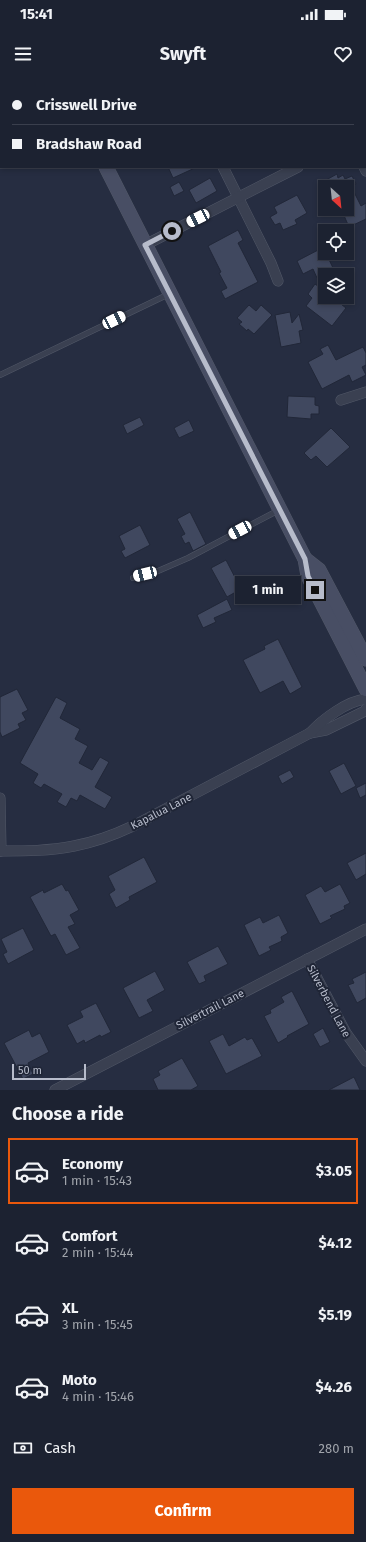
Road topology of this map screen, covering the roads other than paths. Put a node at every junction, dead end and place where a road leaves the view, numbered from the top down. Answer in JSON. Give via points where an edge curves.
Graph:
{"nodes":[{"id":1,"x":106,"y":168,"type":"edge"},
{"id":2,"x":224,"y":168,"type":"edge"},
{"id":3,"x":296,"y":168,"type":"edge"},
{"id":4,"x":238,"y":197,"type":"junction"},
{"id":5,"x":145,"y":245,"type":"junction"},
{"id":6,"x":278,"y":281,"type":"dead end"},
{"id":7,"x":170,"y":294,"type":"junction"},
{"id":8,"x":0,"y":375,"type":"edge"},
{"id":9,"x":366,"y":392,"type":"edge"},
{"id":10,"x":341,"y":400,"type":"dead end"},
{"id":11,"x":280,"y":510,"type":"junction"},
{"id":12,"x":305,"y":559,"type":"junction"},
{"id":13,"x":133,"y":578,"type":"dead end"},
{"id":14,"x":366,"y":659,"type":"edge"},
{"id":15,"x":366,"y":688,"type":"edge"},
{"id":16,"x":366,"y":700,"type":"edge"},
{"id":17,"x":366,"y":709,"type":"edge"},
{"id":18,"x":310,"y":733,"type":"junction"},
{"id":19,"x":0,"y":798,"type":"edge"},
{"id":20,"x":0,"y":851,"type":"edge"},
{"id":21,"x":366,"y":929,"type":"edge"},
{"id":22,"x":307,"y":959,"type":"junction"},
{"id":23,"x":366,"y":1061,"type":"edge"},
{"id":24,"x":55,"y":1090,"type":"edge"}],
"edges":[{"from":1,"to":5,"type":"main road"},
{"from":2,"to":4,"type":"street"},
{"from":3,"to":4,"type":"street"},
{"from":4,"to":5,"type":"street"},
{"from":4,"to":6,"type":"street"},
{"from":5,"to":7,"type":"main road"},
{"from":7,"to":8,"type":"lane"},
{"from":7,"to":11,"type":"main road"},
{"from":9,"to":10,"type":"street"},
{"from":11,"to":12,"type":"main road"},
{"from":11,"to":13,"type":"lane","via":[[188,558]]},
{"from":12,"to":14,"type":"main road","via":[[319,570]]},
{"from":12,"to":15,"type":"main road","via":[[308,576]]},
{"from":16,"to":18,"type":"street","name":"Kapalua Lane","via":[[358,700],[336,712],[319,723]]},
{"from":17,"to":18,"type":"street","name":"Kapalua Lane","via":[[326,730]]},
{"from":18,"to":20,"type":"street","name":"Kapalua Lane","via":[[108,837],[46,850]]},
{"from":19,"to":20,"type":"street"},
{"from":21,"to":22,"type":"street","name":"Silvertrail Lane"},
{"from":22,"to":23,"type":"street","name":"Silverbend Lane","via":[[346,1033]]},
{"from":22,"to":24,"type":"street","name":"Silvertrail Lane"}]}
